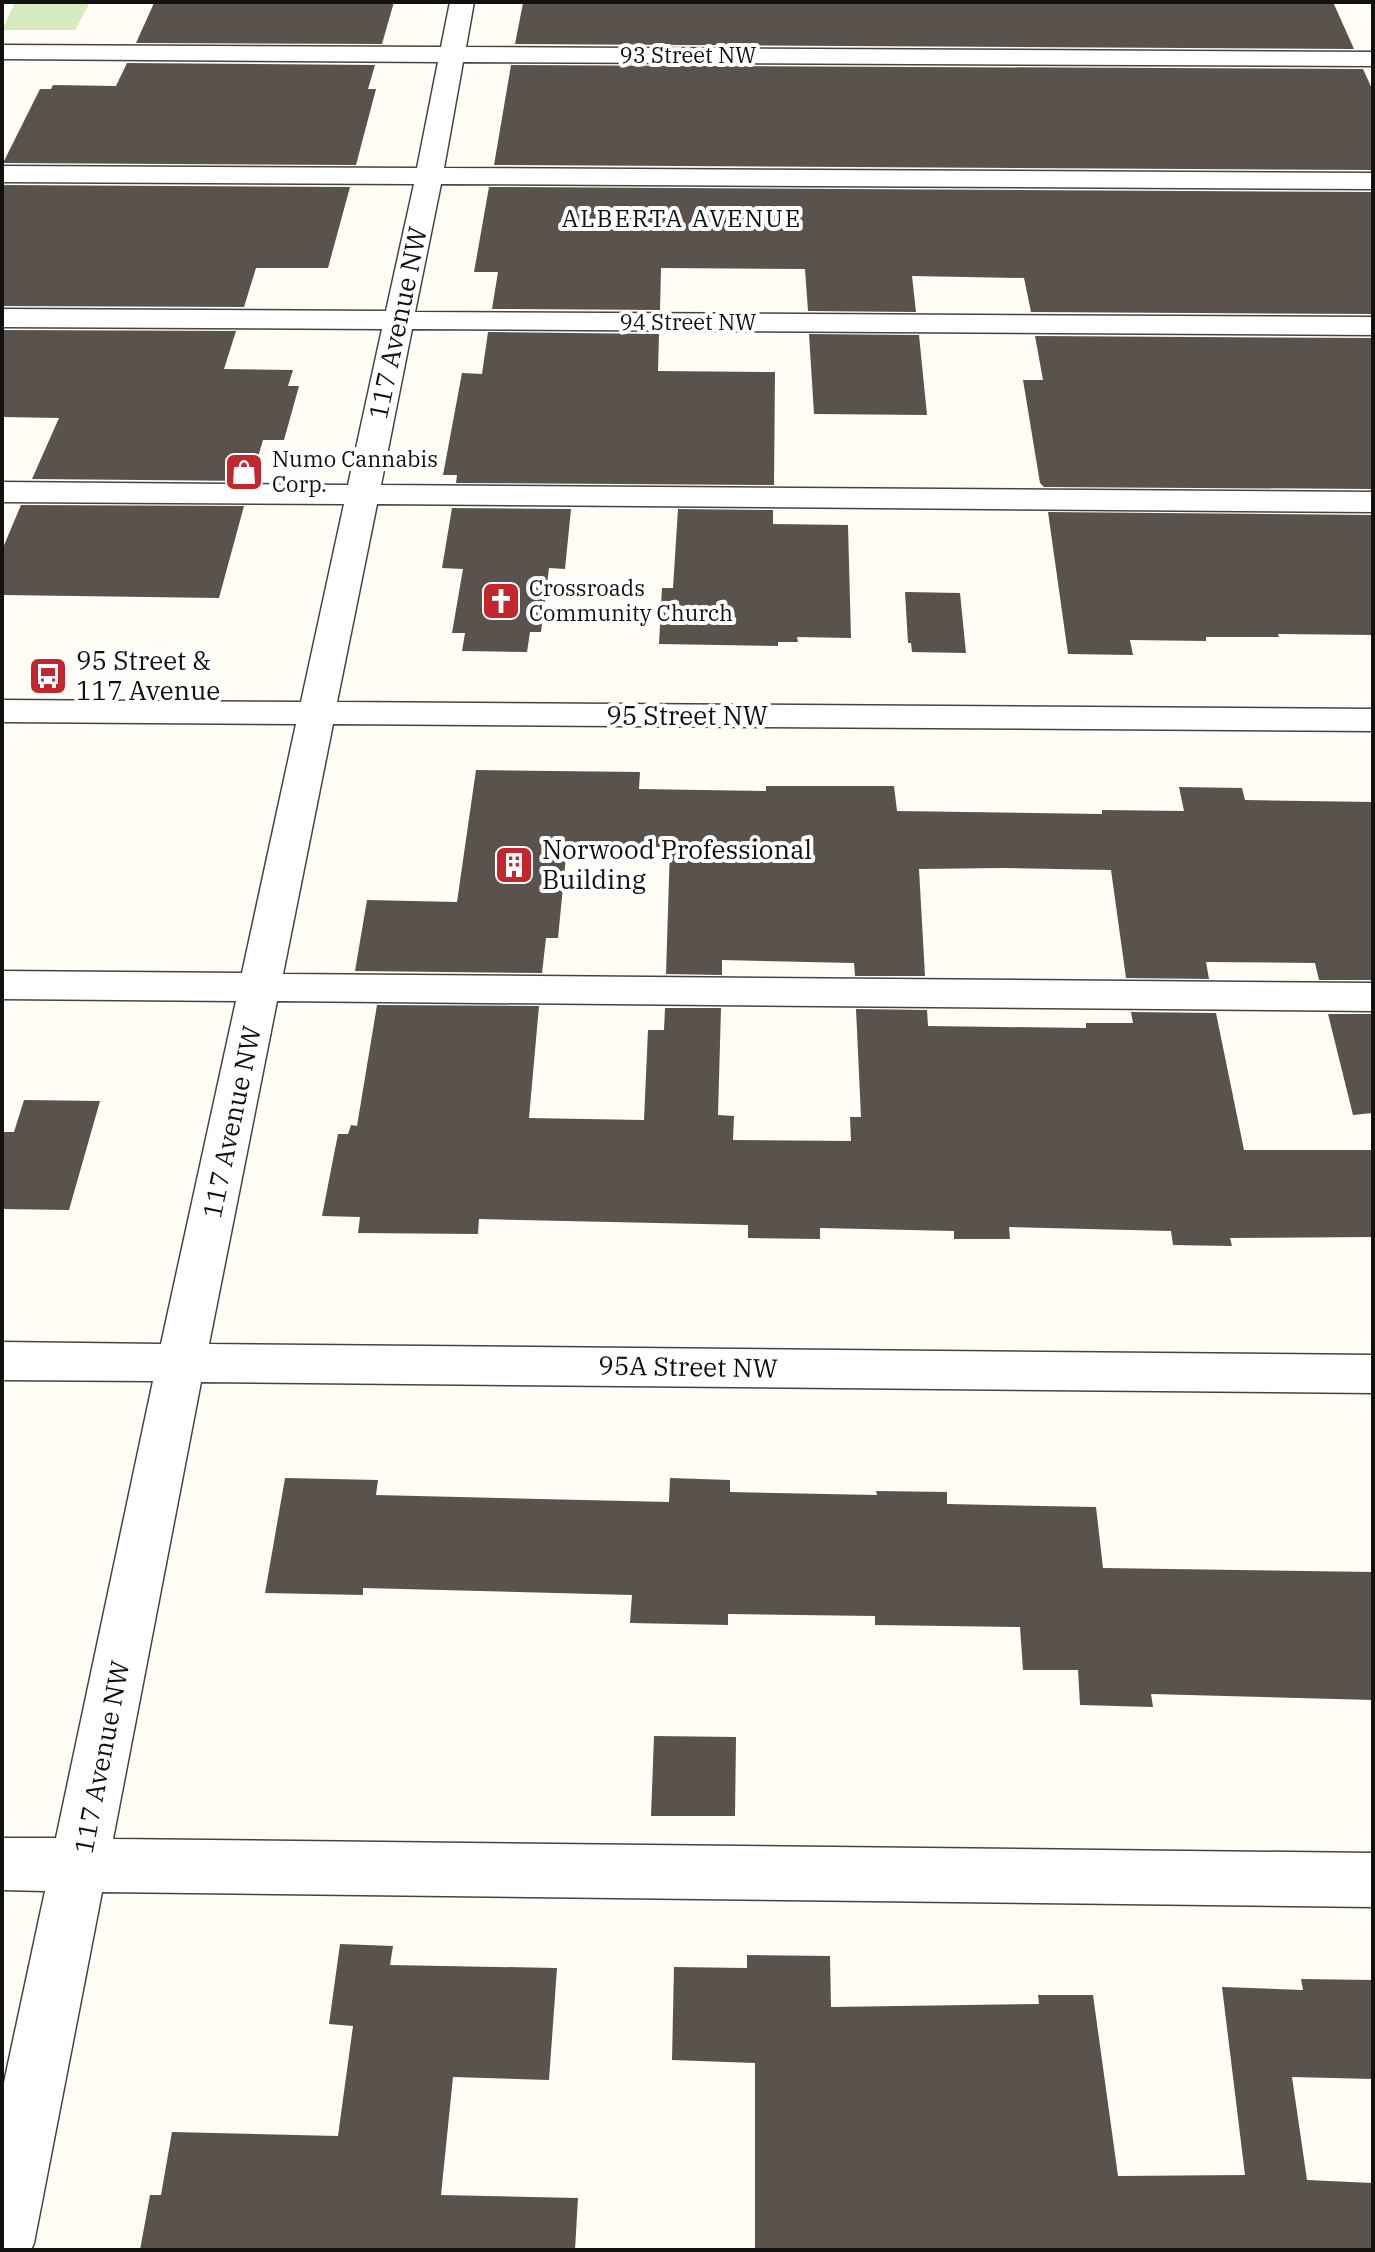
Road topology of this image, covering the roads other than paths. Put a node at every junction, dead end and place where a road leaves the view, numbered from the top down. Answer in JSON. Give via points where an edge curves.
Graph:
{"nodes":[{"id":1,"x":462,"y":2,"type":"edge"},
{"id":2,"x":2,"y":52,"type":"edge"},
{"id":3,"x":451,"y":54,"type":"junction"},
{"id":4,"x":1373,"y":59,"type":"edge"},
{"id":5,"x":2,"y":174,"type":"edge"},
{"id":6,"x":429,"y":177,"type":"junction"},
{"id":7,"x":1373,"y":181,"type":"edge"},
{"id":8,"x":2,"y":318,"type":"edge"},
{"id":9,"x":398,"y":320,"type":"junction"},
{"id":10,"x":1373,"y":326,"type":"edge"},
{"id":11,"x":2,"y":492,"type":"edge"},
{"id":12,"x":363,"y":494,"type":"junction"},
{"id":13,"x":1373,"y":502,"type":"edge"},
{"id":14,"x":2,"y":711,"type":"edge"},
{"id":15,"x":315,"y":713,"type":"junction"},
{"id":16,"x":1373,"y":720,"type":"edge"},
{"id":17,"x":2,"y":985,"type":"edge"},
{"id":18,"x":261,"y":987,"type":"junction"},
{"id":19,"x":1373,"y":997,"type":"edge"},
{"id":20,"x":2,"y":1361,"type":"edge"},
{"id":21,"x":181,"y":1362,"type":"junction"},
{"id":22,"x":1373,"y":1374,"type":"edge"},
{"id":23,"x":2,"y":1864,"type":"edge"},
{"id":24,"x":80,"y":1864,"type":"junction"},
{"id":25,"x":1373,"y":1880,"type":"edge"},
{"id":26,"x":2,"y":2243,"type":"edge"}],
"edges":[{"from":1,"to":3,"type":"street","name":"117 Avenue NW"},
{"from":2,"to":3,"type":"street","name":"93 Street NW"},
{"from":3,"to":4,"type":"street","name":"93 Street NW"},
{"from":3,"to":6,"type":"street","name":"117 Avenue NW"},
{"from":5,"to":6,"type":"street"},
{"from":6,"to":7,"type":"street"},
{"from":6,"to":9,"type":"street","name":"117 Avenue NW"},
{"from":8,"to":9,"type":"street","name":"94 Street NW"},
{"from":9,"to":10,"type":"street","name":"94 Street NW"},
{"from":9,"to":12,"type":"street","name":"117 Avenue NW"},
{"from":11,"to":12,"type":"street"},
{"from":12,"to":13,"type":"street"},
{"from":12,"to":15,"type":"street","name":"117 Avenue NW"},
{"from":14,"to":15,"type":"street","name":"95 Street NW"},
{"from":15,"to":16,"type":"street","name":"95 Street NW"},
{"from":15,"to":18,"type":"street","name":"117 Avenue NW"},
{"from":17,"to":18,"type":"street"},
{"from":18,"to":19,"type":"street"},
{"from":18,"to":21,"type":"street","name":"117 Avenue NW"},
{"from":20,"to":21,"type":"street","name":"95A Street NW"},
{"from":21,"to":22,"type":"street","name":"95A Street NW"},
{"from":21,"to":24,"type":"street","name":"117 Avenue NW"},
{"from":23,"to":24,"type":"street"},
{"from":24,"to":25,"type":"street"},
{"from":24,"to":26,"type":"street","name":"117 Avenue NW"}]}
